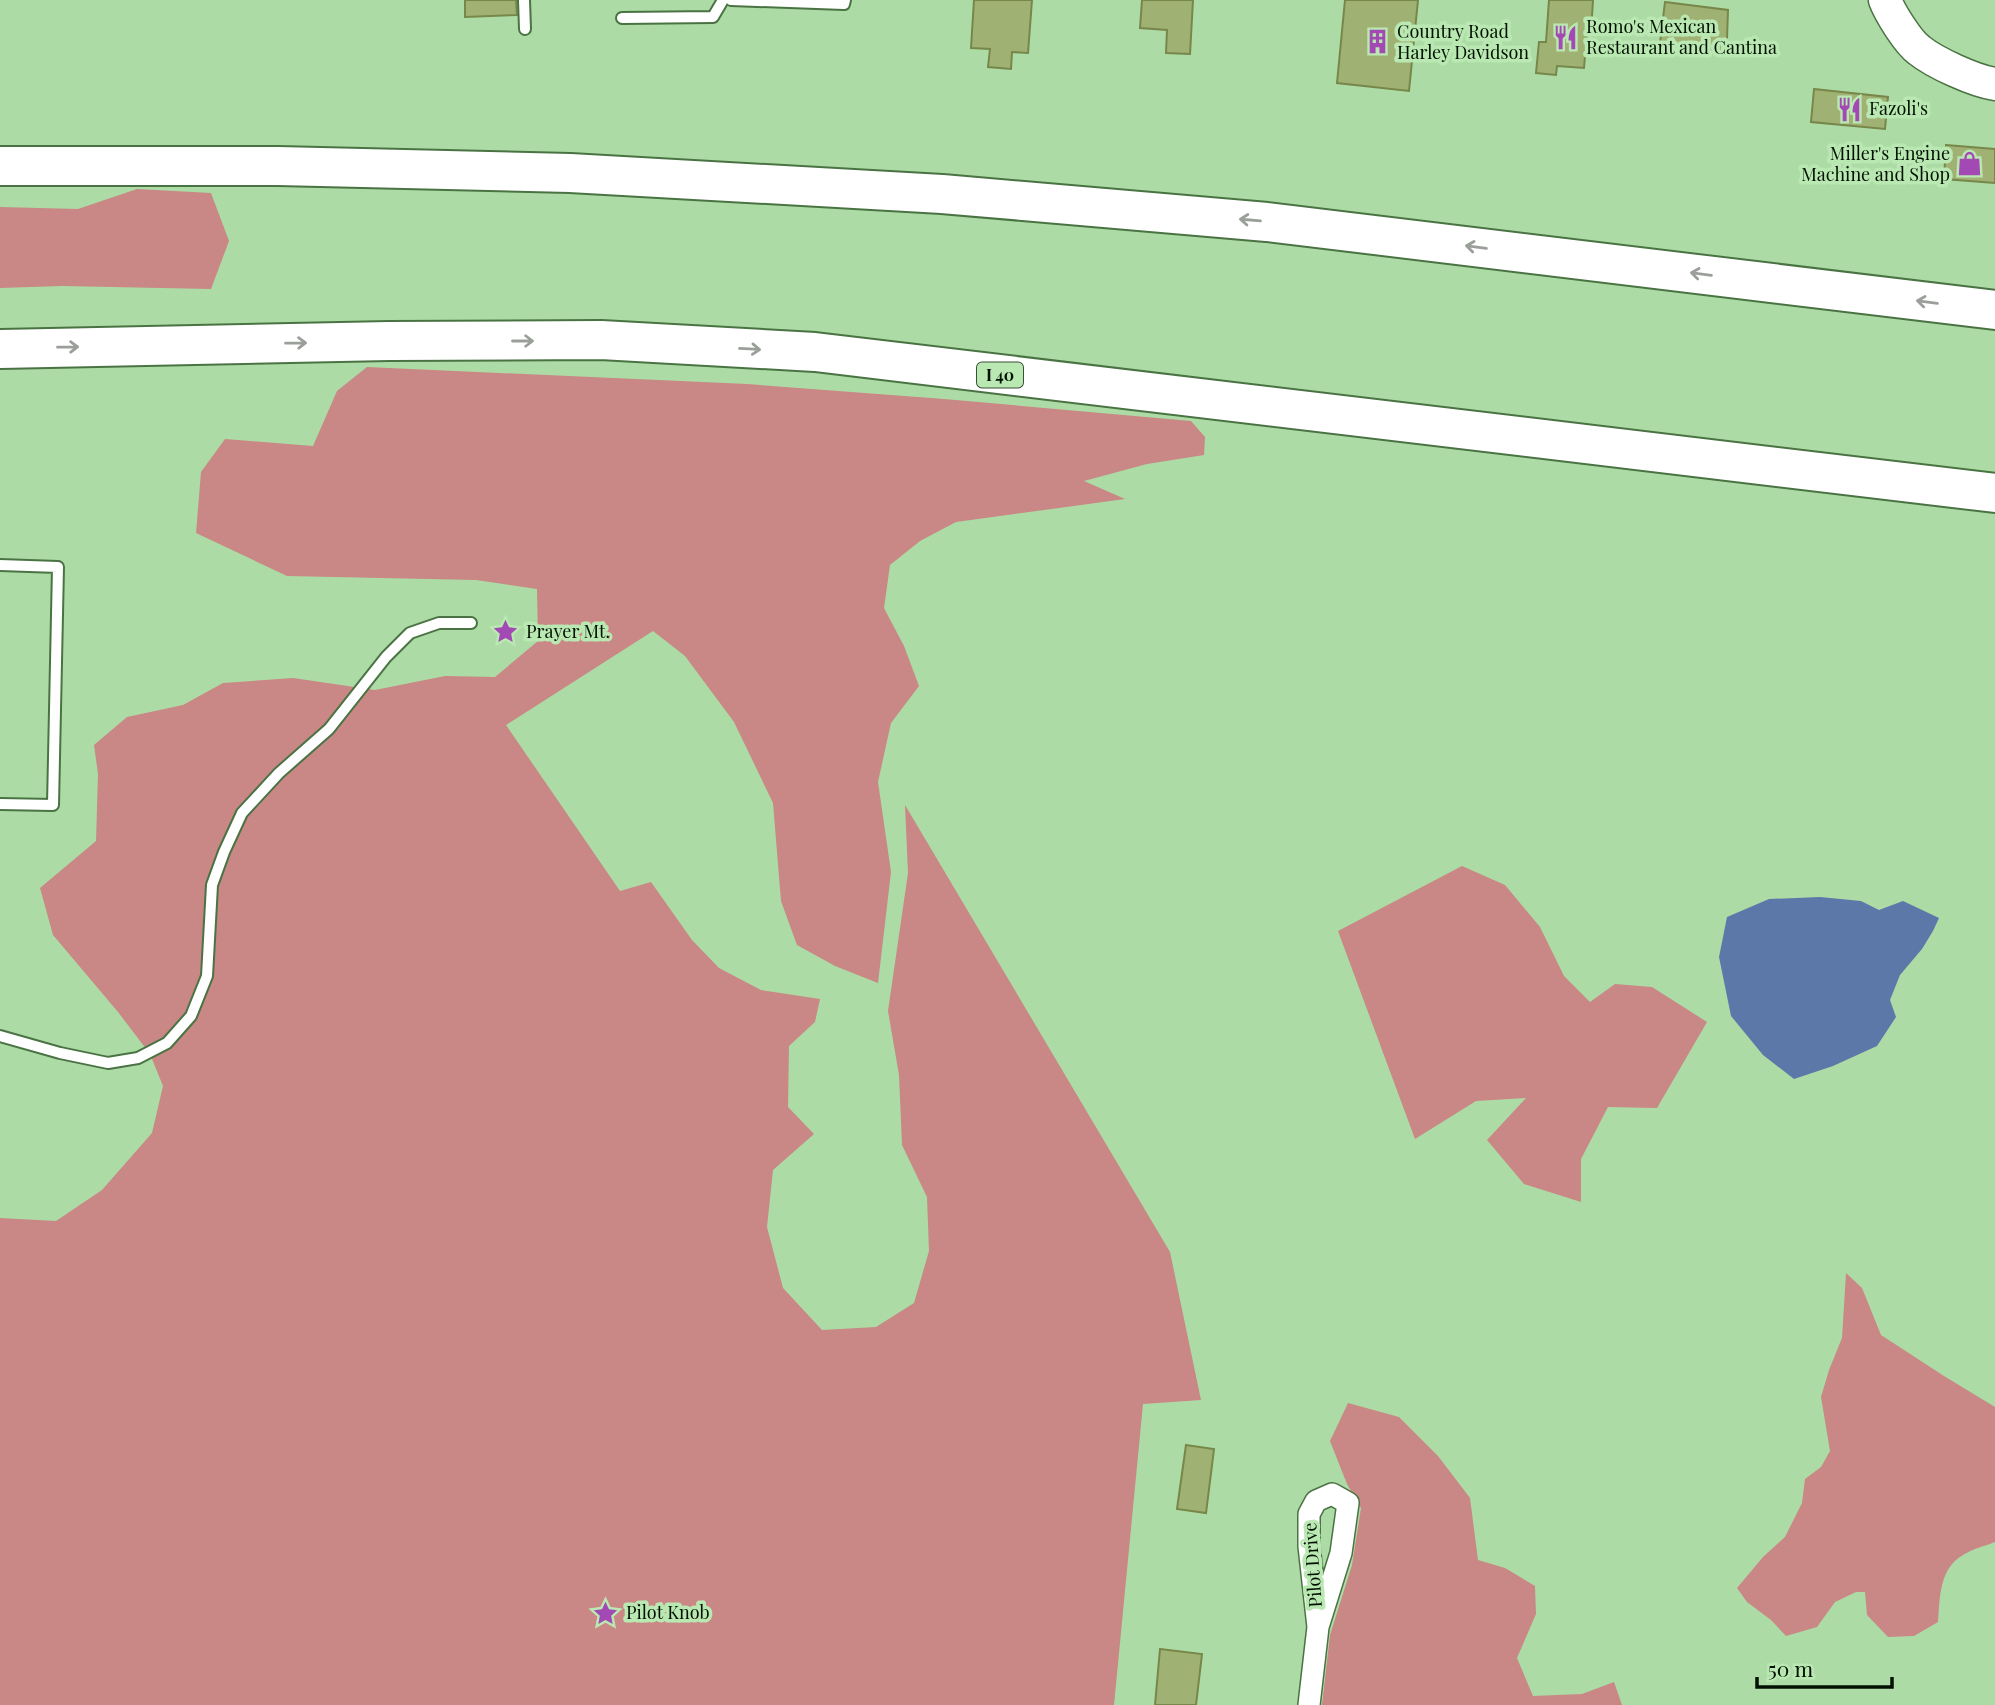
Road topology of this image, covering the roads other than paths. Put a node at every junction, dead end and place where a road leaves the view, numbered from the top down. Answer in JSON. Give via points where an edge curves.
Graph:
{"nodes":[{"id":1,"x":524,"y":0,"type":"edge"},
{"id":2,"x":723,"y":0,"type":"edge"},
{"id":3,"x":731,"y":0,"type":"edge"},
{"id":4,"x":845,"y":0,"type":"edge"},
{"id":5,"x":1885,"y":0,"type":"edge"},
{"id":6,"x":622,"y":18,"type":"dead end"},
{"id":7,"x":525,"y":29,"type":"dead end"},
{"id":8,"x":1995,"y":84,"type":"edge"},
{"id":9,"x":0,"y":166,"type":"edge"},
{"id":10,"x":1995,"y":310,"type":"edge"},
{"id":11,"x":0,"y":349,"type":"edge"},
{"id":12,"x":1995,"y":494,"type":"edge"},
{"id":13,"x":0,"y":565,"type":"edge"},
{"id":14,"x":471,"y":623,"type":"dead end"},
{"id":15,"x":0,"y":804,"type":"edge"},
{"id":16,"x":0,"y":1036,"type":"edge"},
{"id":17,"x":1318,"y":1628,"type":"junction"},
{"id":18,"x":1309,"y":1705,"type":"edge"}],
"edges":[{"from":1,"to":7,"type":"lane"},
{"from":2,"to":6,"type":"lane","via":[[713,17]]},
{"from":3,"to":4,"type":"lane","via":[[845,4]]},
{"from":5,"to":8,"type":"street","via":[[1918,49]]},
{"from":10,"to":9,"type":"highway","one_way":true,"via":[[1266,222],[942,194],[570,173]]},
{"from":11,"to":12,"type":"highway","number":"I 40","one_way":true,"via":[[601,340],[815,352]]},
{"from":13,"to":15,"type":"lane","via":[[58,567],[53,805]]},
{"from":14,"to":16,"type":"lane","via":[[439,622],[410,633],[329,729],[242,813],[212,885],[207,976],[191,1016],[167,1043],[138,1058],[108,1063]]},
{"from":17,"to":17,"type":"street","name":"Pilot Drive","via":[[1342,1553],[1348,1503],[1332,1494],[1316,1501],[1309,1514]]},
{"from":17,"to":18,"type":"street","name":"Pilot Drive"}]}
